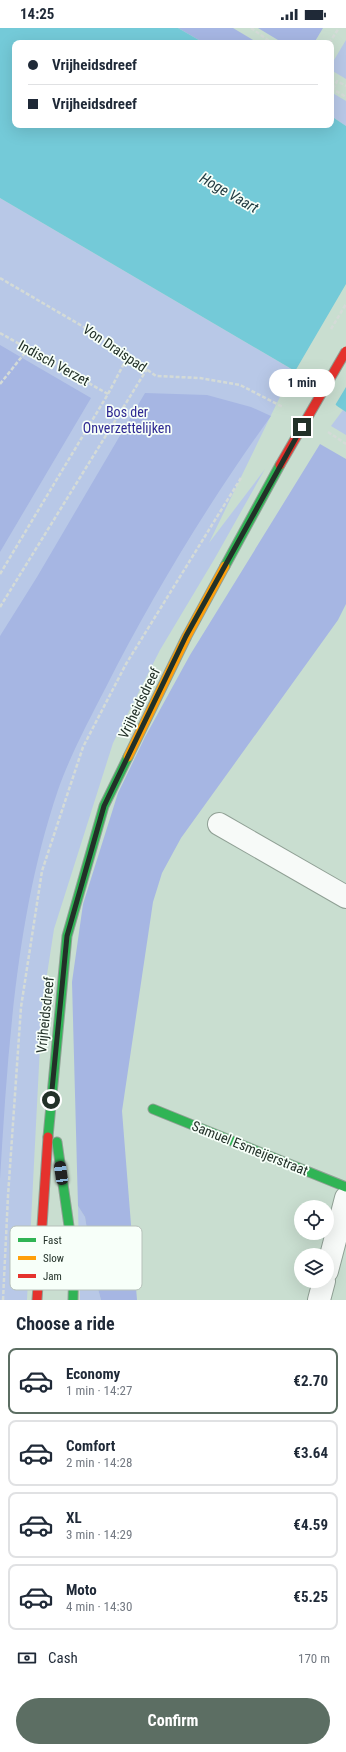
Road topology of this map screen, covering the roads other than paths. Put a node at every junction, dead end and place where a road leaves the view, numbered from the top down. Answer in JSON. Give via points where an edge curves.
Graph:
{"nodes":[{"id":1,"x":346,"y":352,"type":"edge"},
{"id":2,"x":219,"y":824,"type":"dead end"},
{"id":3,"x":346,"y":897,"type":"edge"},
{"id":4,"x":51,"y":1100,"type":"junction"},
{"id":5,"x":153,"y":1109,"type":"dead end"},
{"id":6,"x":346,"y":1187,"type":"edge"},
{"id":7,"x":346,"y":1198,"type":"edge"},
{"id":8,"x":42,"y":1226,"type":"edge"},
{"id":9,"x":69,"y":1226,"type":"edge"},
{"id":10,"x":333,"y":1248,"type":"edge"},
{"id":11,"x":322,"y":1288,"type":"edge"},
{"id":12,"x":38,"y":1290,"type":"edge"},
{"id":13,"x":73,"y":1290,"type":"edge"},
{"id":14,"x":37,"y":1300,"type":"edge"},
{"id":15,"x":73,"y":1300,"type":"edge"},
{"id":16,"x":319,"y":1300,"type":"edge"}],
"edges":[{"from":1,"to":4,"type":"main road","name":"Vrijheidsdreef","bridge":true,"via":[[280,465],[186,636],[104,806],[67,936]]},
{"from":2,"to":3,"type":"street"},
{"from":4,"to":8,"type":"main road","name":"Vrijheidsdreef"},
{"from":4,"to":9,"type":"main road","name":"Vrijheidsdreef"},
{"from":5,"to":6,"type":"main road","name":"Samuel Esmeijerstraat"},
{"from":7,"to":10,"type":"street"},
{"from":11,"to":16,"type":"street"},
{"from":12,"to":14,"type":"main road","name":"Vrijheidsdreef"},
{"from":13,"to":15,"type":"main road","name":"Vrijheidsdreef"}]}
